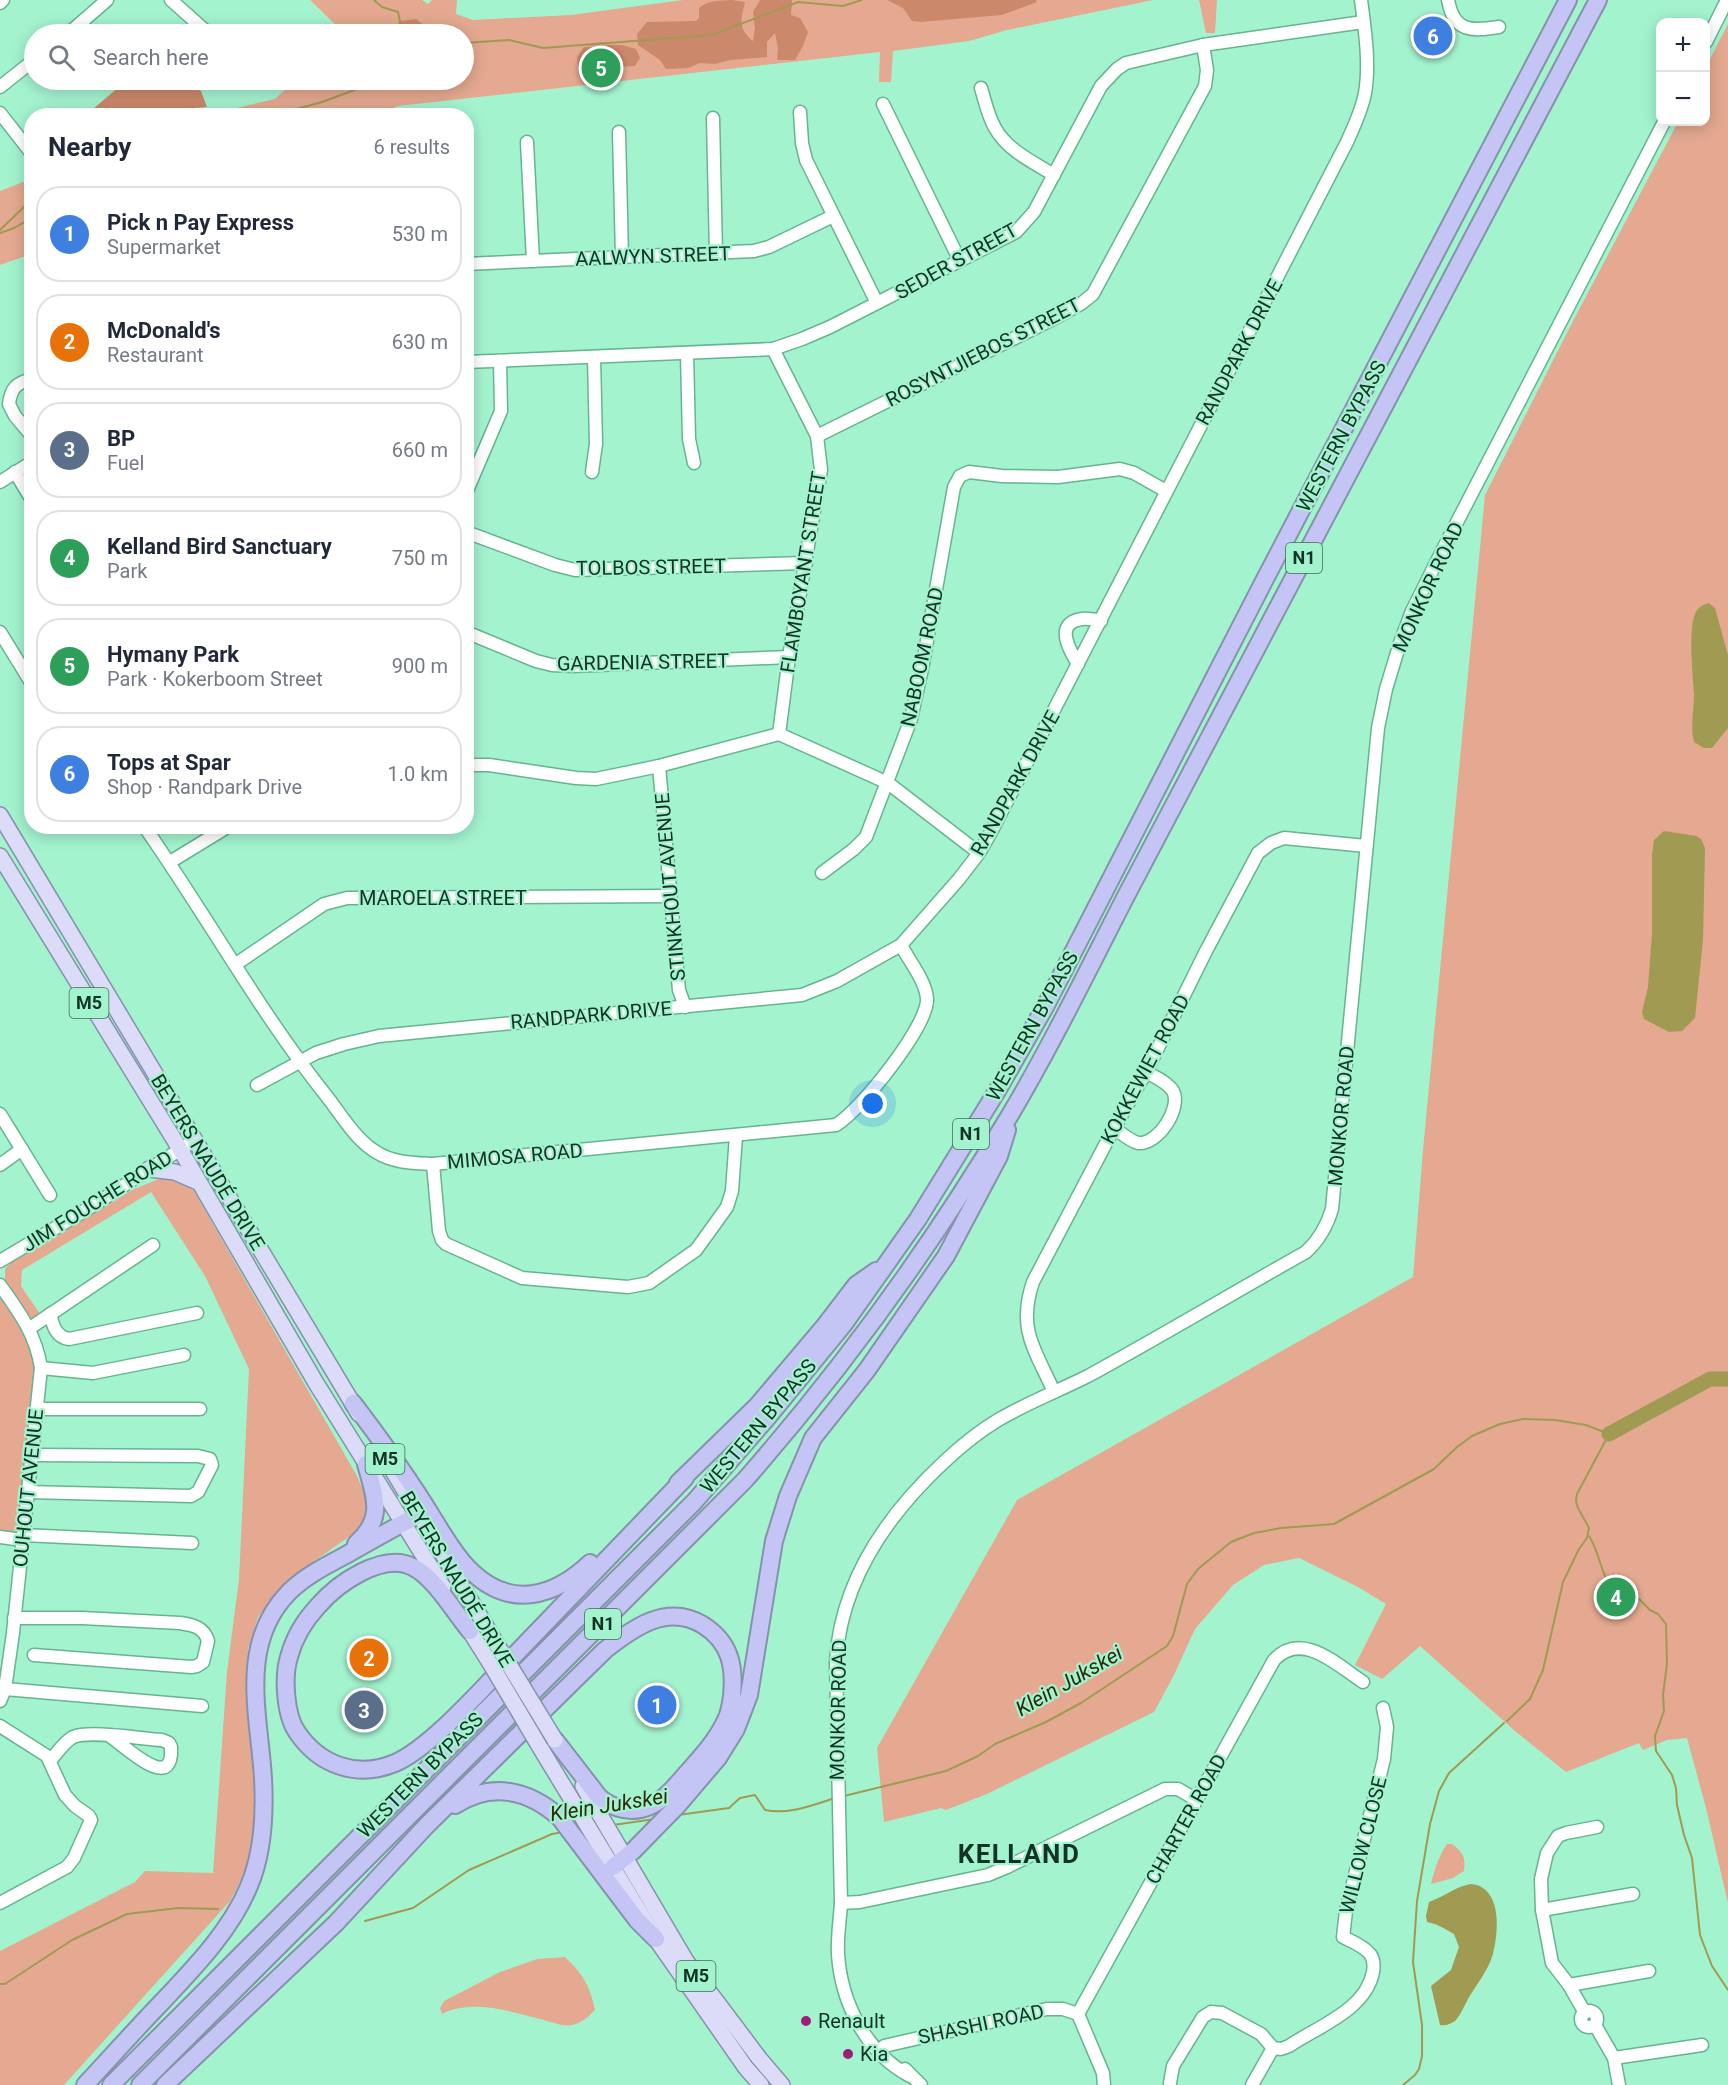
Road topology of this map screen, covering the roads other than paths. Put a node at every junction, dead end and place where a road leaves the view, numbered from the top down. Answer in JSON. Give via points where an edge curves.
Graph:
{"nodes":[{"id":1,"x":106,"y":0,"type":"edge"},
{"id":2,"x":171,"y":0,"type":"edge"},
{"id":3,"x":1361,"y":0,"type":"edge"},
{"id":4,"x":1448,"y":0,"type":"edge"},
{"id":5,"x":1568,"y":0,"type":"edge"},
{"id":6,"x":1598,"y":0,"type":"edge"},
{"id":7,"x":1727,"y":0,"type":"edge"},
{"id":8,"x":1364,"y":22,"type":"junction"},
{"id":9,"x":79,"y":24,"type":"edge"},
{"id":10,"x":198,"y":24,"type":"edge"},
{"id":11,"x":1499,"y":27,"type":"dead end"},
{"id":12,"x":1710,"y":34,"type":"edge"},
{"id":13,"x":1203,"y":45,"type":"junction"},
{"id":14,"x":24,"y":68,"type":"edge"},
{"id":15,"x":0,"y":87,"type":"edge"},
{"id":16,"x":981,"y":88,"type":"dead end"},
{"id":17,"x":883,"y":104,"type":"dead end"},
{"id":18,"x":800,"y":112,"type":"dead end"},
{"id":19,"x":0,"y":113,"type":"edge"},
{"id":20,"x":713,"y":118,"type":"dead end"},
{"id":21,"x":1662,"y":126,"type":"edge"},
{"id":22,"x":619,"y":132,"type":"dead end"},
{"id":23,"x":527,"y":142,"type":"dead end"},
{"id":24,"x":24,"y":144,"type":"edge"},
{"id":25,"x":1053,"y":175,"type":"junction"},
{"id":26,"x":833,"y":216,"type":"junction"},
{"id":27,"x":716,"y":254,"type":"junction"},
{"id":28,"x":622,"y":257,"type":"junction"},
{"id":29,"x":533,"y":261,"type":"junction"},
{"id":30,"x":960,"y":261,"type":"junction"},
{"id":31,"x":474,"y":264,"type":"edge"},
{"id":32,"x":877,"y":303,"type":"junction"},
{"id":33,"x":773,"y":349,"type":"junction"},
{"id":34,"x":687,"y":354,"type":"junction"},
{"id":35,"x":594,"y":357,"type":"junction"},
{"id":36,"x":500,"y":361,"type":"junction"},
{"id":37,"x":474,"y":362,"type":"edge"},
{"id":38,"x":24,"y":381,"type":"edge"},
{"id":39,"x":24,"y":427,"type":"edge"},
{"id":40,"x":817,"y":436,"type":"junction"},
{"id":41,"x":694,"y":463,"type":"dead end"},
{"id":42,"x":24,"y":467,"type":"edge"},
{"id":43,"x":15,"y":472,"type":"junction"},
{"id":44,"x":592,"y":472,"type":"dead end"},
{"id":45,"x":474,"y":474,"type":"edge"},
{"id":46,"x":0,"y":482,"type":"edge"},
{"id":47,"x":24,"y":487,"type":"edge"},
{"id":48,"x":1166,"y":491,"type":"junction"},
{"id":49,"x":474,"y":535,"type":"edge"},
{"id":50,"x":806,"y":563,"type":"junction"},
{"id":51,"x":1101,"y":621,"type":"junction"},
{"id":52,"x":0,"y":632,"type":"edge"},
{"id":53,"x":474,"y":635,"type":"edge"},
{"id":54,"x":789,"y":657,"type":"junction"},
{"id":55,"x":1078,"y":664,"type":"junction"},
{"id":56,"x":24,"y":671,"type":"edge"},
{"id":57,"x":779,"y":734,"type":"junction"},
{"id":58,"x":474,"y":765,"type":"edge"},
{"id":59,"x":659,"y":766,"type":"junction"},
{"id":60,"x":888,"y":783,"type":"junction"},
{"id":61,"x":0,"y":814,"type":"edge"},
{"id":62,"x":150,"y":834,"type":"edge"},
{"id":63,"x":216,"y":834,"type":"edge"},
{"id":64,"x":1366,"y":846,"type":"junction"},
{"id":65,"x":979,"y":853,"type":"junction"},
{"id":66,"x":0,"y":856,"type":"edge"},
{"id":67,"x":170,"y":862,"type":"junction"},
{"id":68,"x":822,"y":873,"type":"dead end"},
{"id":69,"x":670,"y":897,"type":"junction"},
{"id":70,"x":901,"y":945,"type":"junction"},
{"id":71,"x":236,"y":964,"type":"junction"},
{"id":72,"x":685,"y":1007,"type":"junction"},
{"id":73,"x":300,"y":1061,"type":"junction"},
{"id":74,"x":1146,"y":1072,"type":"junction"},
{"id":75,"x":257,"y":1085,"type":"dead end"},
{"id":76,"x":0,"y":1114,"type":"edge"},
{"id":77,"x":1010,"y":1115,"type":"junction"},
{"id":78,"x":1114,"y":1128,"type":"junction"},
{"id":79,"x":736,"y":1136,"type":"junction"},
{"id":80,"x":194,"y":1140,"type":"junction"},
{"id":81,"x":22,"y":1149,"type":"junction"},
{"id":82,"x":180,"y":1149,"type":"junction"},
{"id":83,"x":433,"y":1164,"type":"junction"},
{"id":84,"x":0,"y":1165,"type":"edge"},
{"id":85,"x":149,"y":1169,"type":"junction"},
{"id":86,"x":198,"y":1182,"type":"junction"},
{"id":87,"x":50,"y":1195,"type":"dead end"},
{"id":88,"x":153,"y":1245,"type":"dead end"},
{"id":89,"x":0,"y":1261,"type":"edge"},
{"id":90,"x":883,"y":1268,"type":"junction"},
{"id":91,"x":0,"y":1285,"type":"edge"},
{"id":92,"x":197,"y":1313,"type":"dead end"},
{"id":93,"x":50,"y":1314,"type":"junction"},
{"id":94,"x":30,"y":1328,"type":"junction"},
{"id":95,"x":184,"y":1355,"type":"dead end"},
{"id":96,"x":40,"y":1368,"type":"junction"},
{"id":97,"x":1054,"y":1392,"type":"junction"},
{"id":98,"x":353,"y":1402,"type":"junction"},
{"id":99,"x":36,"y":1409,"type":"junction"},
{"id":100,"x":200,"y":1409,"type":"dead end"},
{"id":101,"x":31,"y":1455,"type":"junction"},
{"id":102,"x":366,"y":1464,"type":"junction"},
{"id":103,"x":685,"y":1478,"type":"junction"},
{"id":104,"x":27,"y":1492,"type":"junction"},
{"id":105,"x":410,"y":1519,"type":"junction"},
{"id":106,"x":0,"y":1537,"type":"edge"},
{"id":107,"x":22,"y":1538,"type":"junction"},
{"id":108,"x":192,"y":1543,"type":"dead end"},
{"id":109,"x":334,"y":1562,"type":"junction"},
{"id":110,"x":14,"y":1618,"type":"junction"},
{"id":111,"x":470,"y":1631,"type":"junction"},
{"id":112,"x":34,"y":1655,"type":"dead end"},
{"id":113,"x":496,"y":1658,"type":"junction"},
{"id":114,"x":1363,"y":1682,"type":"dead end"},
{"id":115,"x":2,"y":1695,"type":"edge"},
{"id":116,"x":201,"y":1706,"type":"dead end"},
{"id":117,"x":1383,"y":1708,"type":"dead end"},
{"id":118,"x":0,"y":1726,"type":"edge"},
{"id":119,"x":110,"y":1736,"type":"junction"},
{"id":120,"x":555,"y":1740,"type":"junction"},
{"id":121,"x":50,"y":1761,"type":"junction"},
{"id":122,"x":1197,"y":1800,"type":"junction"},
{"id":123,"x":427,"y":1825,"type":"junction"},
{"id":124,"x":1597,"y":1827,"type":"dead end"},
{"id":125,"x":619,"y":1862,"type":"junction"},
{"id":126,"x":1633,"y":1894,"type":"dead end"},
{"id":127,"x":0,"y":1903,"type":"edge"},
{"id":128,"x":841,"y":1903,"type":"junction"},
{"id":129,"x":1542,"y":1910,"type":"junction"},
{"id":130,"x":840,"y":1926,"type":"junction"},
{"id":131,"x":657,"y":1939,"type":"junction"},
{"id":132,"x":1649,"y":1971,"type":"dead end"},
{"id":133,"x":1569,"y":1985,"type":"junction"},
{"id":134,"x":1078,"y":2014,"type":"junction"},
{"id":135,"x":1702,"y":2045,"type":"dead end"},
{"id":136,"x":884,"y":2046,"type":"junction"},
{"id":137,"x":1273,"y":2048,"type":"junction"},
{"id":138,"x":1614,"y":2058,"type":"junction"},
{"id":139,"x":910,"y":2076,"type":"junction"},
{"id":140,"x":1170,"y":2084,"type":"edge"},
{"id":141,"x":85,"y":2085,"type":"edge"},
{"id":142,"x":111,"y":2085,"type":"edge"},
{"id":143,"x":140,"y":2085,"type":"edge"},
{"id":144,"x":165,"y":2085,"type":"edge"},
{"id":145,"x":761,"y":2085,"type":"edge"},
{"id":146,"x":782,"y":2085,"type":"edge"},
{"id":147,"x":921,"y":2085,"type":"edge"},
{"id":148,"x":1104,"y":2085,"type":"edge"},
{"id":149,"x":1251,"y":2085,"type":"edge"},
{"id":150,"x":1619,"y":2085,"type":"edge"}],
"edges":[{"from":1,"to":9,"type":"street"},
{"from":2,"to":10,"type":"street"},
{"from":3,"to":8,"type":"street","name":"RANDPARK DRIVE"},
{"from":4,"to":11,"type":"street","via":[[1456,21],[1465,28]]},
{"from":5,"to":90,"type":"highway","name":"WESTERN BYPASS","number":"N1","via":[[1045,1007],[958,1158]]},
{"from":6,"to":77,"type":"highway","name":"WESTERN BYPASS","number":"N1"},
{"from":7,"to":12,"type":"street"},
{"from":8,"to":13,"type":"street","name":"SEDER STREET"},
{"from":8,"to":48,"type":"street","name":"RANDPARK DRIVE","via":[[1366,87],[1361,109]]},
{"from":13,"to":25,"type":"street","name":"SEDER STREET","via":[[1140,58],[1117,69],[1093,99]]},
{"from":13,"to":40,"type":"street","name":"ROSYNTJIEBOS STREET","via":[[1205,86],[1093,294],[1066,312]]},
{"from":14,"to":15,"type":"street"},
{"from":16,"to":25,"type":"street","via":[[1000,136]]},
{"from":17,"to":30,"type":"street"},
{"from":18,"to":26,"type":"street","via":[[803,152]]},
{"from":19,"to":24,"type":"street"},
{"from":20,"to":27,"type":"street"},
{"from":21,"to":64,"type":"street","name":"MONKOR ROAD","via":[[1408,622],[1382,705]]},
{"from":22,"to":28,"type":"street"},
{"from":23,"to":29,"type":"street"},
{"from":25,"to":30,"type":"street","name":"SEDER STREET","via":[[1034,212],[1021,227]]},
{"from":26,"to":27,"type":"street","name":"AALWYN STREET","via":[[762,249]]},
{"from":26,"to":32,"type":"street"},
{"from":27,"to":28,"type":"street","name":"AALWYN STREET"},
{"from":28,"to":29,"type":"street","name":"AALWYN STREET"},
{"from":29,"to":31,"type":"street","name":"AALWYN STREET"},
{"from":30,"to":32,"type":"street","name":"SEDER STREET"},
{"from":32,"to":33,"type":"street","name":"SEDER STREET"},
{"from":33,"to":34,"type":"street","name":"SEDER STREET"},
{"from":33,"to":40,"type":"street","name":"FLAMBOYANT STREET"},
{"from":34,"to":35,"type":"street","name":"SEDER STREET"},
{"from":34,"to":41,"type":"street","via":[[689,439]]},
{"from":35,"to":36,"type":"street","name":"SEDER STREET"},
{"from":35,"to":44,"type":"street","via":[[596,444]]},
{"from":36,"to":37,"type":"street","name":"SEDER STREET"},
{"from":36,"to":45,"type":"street","via":[[501,411]]},
{"from":38,"to":39,"type":"street","via":[[14,387],[9,404]]},
{"from":40,"to":50,"type":"street","name":"FLAMBOYANT STREET","via":[[821,470]]},
{"from":42,"to":43,"type":"street"},
{"from":43,"to":46,"type":"street"},
{"from":43,"to":47,"type":"street"},
{"from":48,"to":51,"type":"street","name":"RANDPARK DRIVE"},
{"from":48,"to":60,"type":"street","name":"NABOOM ROAD","via":[[1120,469],[1036,478],[969,472],[960,476],[954,487],[918,692]]},
{"from":49,"to":50,"type":"street","name":"TOLBOS STREET","via":[[575,570]]},
{"from":50,"to":54,"type":"street","name":"FLAMBOYANT STREET"},
{"from":51,"to":55,"type":"street","name":"RANDPARK DRIVE"},
{"from":51,"to":55,"type":"street","via":[[1081,619],[1065,633],[1066,645]]},
{"from":52,"to":56,"type":"street"},
{"from":53,"to":54,"type":"street","name":"GARDENIA STREET","via":[[552,665]]},
{"from":54,"to":57,"type":"street","name":"FLAMBOYANT STREET"},
{"from":55,"to":65,"type":"street","name":"RANDPARK DRIVE"},
{"from":57,"to":59,"type":"street"},
{"from":57,"to":60,"type":"street"},
{"from":58,"to":59,"type":"street","via":[[585,779]]},
{"from":59,"to":69,"type":"street","name":"STINKHOUT AVENUE"},
{"from":60,"to":65,"type":"street"},
{"from":60,"to":68,"type":"street","name":"NABOOM ROAD","via":[[866,837]]},
{"from":61,"to":80,"type":"main road","name":"BEYERS NAUDÉ DRIVE","number":"M5"},
{"from":62,"to":67,"type":"street","name":"MIMOSA ROAD"},
{"from":63,"to":67,"type":"street"},
{"from":64,"to":74,"type":"street","name":"KOKKEWIET ROAD","via":[[1284,838],[1258,853]]},
{"from":64,"to":97,"type":"street","name":"MONKOR ROAD","via":[[1332,1209],[1326,1227],[1306,1252]]},
{"from":65,"to":70,"type":"street","name":"RANDPARK DRIVE"},
{"from":66,"to":82,"type":"main road","name":"BEYERS NAUDÉ DRIVE","number":"M5"},
{"from":67,"to":71,"type":"street","name":"MIMOSA ROAD"},
{"from":69,"to":71,"type":"street","name":"MAROELA STREET","via":[[347,898],[324,904]]},
{"from":69,"to":72,"type":"street","name":"STINKHOUT AVENUE","via":[[679,990]]},
{"from":70,"to":72,"type":"street","name":"RANDPARK DRIVE","via":[[812,992]]},
{"from":70,"to":79,"type":"street","name":"MIMOSA ROAD","via":[[922,984],[927,1003],[920,1021],[875,1087],[836,1125]]},
{"from":71,"to":73,"type":"street","name":"MIMOSA ROAD"},
{"from":72,"to":73,"type":"street","name":"RANDPARK DRIVE","via":[[379,1036]]},
{"from":73,"to":75,"type":"street","name":"RANDPARK DRIVE"},
{"from":73,"to":83,"type":"street","name":"MIMOSA ROAD","via":[[375,1152],[398,1161]]},
{"from":74,"to":78,"type":"street","name":"KOKKEWIET ROAD"},
{"from":74,"to":78,"type":"street","via":[[1169,1087],[1176,1100],[1158,1136],[1138,1143]]},
{"from":76,"to":81,"type":"street"},
{"from":77,"to":125,"type":"highway","via":[[999,1156],[946,1256],[867,1370],[813,1438],[774,1540],[749,1695],[736,1729],[707,1772]]},
{"from":77,"to":143,"type":"highway","name":"WESTERN BYPASS","number":"N1","via":[[897,1287],[746,1480]]},
{"from":78,"to":97,"type":"street","name":"KOKKEWIET ROAD","via":[[1027,1299],[1029,1337]]},
{"from":79,"to":83,"type":"street","name":"MIMOSA ROAD"},
{"from":79,"to":83,"type":"street","via":[[731,1198],[718,1221],[688,1256],[655,1279],[634,1286],[522,1278],[446,1244],[439,1231]]},
{"from":80,"to":82,"type":"street","name":"JIM FOUCHE ROAD"},
{"from":80,"to":98,"type":"main road","name":"BEYERS NAUDÉ DRIVE","number":"M5"},
{"from":81,"to":84,"type":"street"},
{"from":81,"to":87,"type":"street"},
{"from":82,"to":85,"type":"street","name":"JIM FOUCHE ROAD"},
{"from":82,"to":86,"type":"main road","name":"BEYERS NAUDÉ DRIVE","number":"M5"},
{"from":85,"to":86,"type":"main road","via":[[175,1172]]},
{"from":85,"to":89,"type":"street","name":"JIM FOUCHE ROAD"},
{"from":86,"to":102,"type":"main road","name":"BEYERS NAUDÉ DRIVE","number":"M5"},
{"from":88,"to":93,"type":"street"},
{"from":90,"to":103,"type":"highway","via":[[856,1285],[757,1406]]},
{"from":90,"to":142,"type":"highway","name":"WESTERN BYPASS","number":"N1","via":[[844,1324],[694,1502]]},
{"from":91,"to":94,"type":"street","name":"OUHOUT AVENUE"},
{"from":92,"to":93,"type":"street","via":[[69,1338],[59,1335]]},
{"from":93,"to":94,"type":"street"},
{"from":94,"to":96,"type":"street","name":"OUHOUT AVENUE"},
{"from":95,"to":96,"type":"street","via":[[93,1373]]},
{"from":96,"to":99,"type":"street","name":"OUHOUT AVENUE"},
{"from":97,"to":128,"type":"street","name":"MONKOR ROAD","via":[[971,1438],[926,1479],[885,1527],[849,1595],[837,1642]]},
{"from":98,"to":103,"type":"highway","via":[[462,1562],[484,1583],[503,1592],[533,1595],[562,1585]]},
{"from":98,"to":105,"type":"main road","name":"BEYERS NAUDÉ DRIVE","number":"M5"},
{"from":99,"to":100,"type":"street"},
{"from":99,"to":101,"type":"street","name":"OUHOUT AVENUE"},
{"from":101,"to":104,"type":"street","name":"OUHOUT AVENUE"},
{"from":101,"to":104,"type":"street","via":[[198,1456],[210,1459],[212,1465],[198,1492],[191,1496]]},
{"from":102,"to":105,"type":"main road","name":"BEYERS NAUDÉ DRIVE","number":"M5"},
{"from":102,"to":109,"type":"highway","via":[[375,1498],[374,1521],[364,1536]]},
{"from":103,"to":111,"type":"highway","via":[[485,1686],[412,1753],[396,1763],[371,1770],[343,1769],[318,1756],[295,1729],[287,1703],[288,1659],[293,1646],[319,1605],[360,1572],[395,1563],[413,1567],[430,1580]]},
{"from":104,"to":107,"type":"street","name":"OUHOUT AVENUE"},
{"from":105,"to":109,"type":"highway"},
{"from":105,"to":111,"type":"main road","name":"BEYERS NAUDÉ DRIVE","number":"M5"},
{"from":105,"to":113,"type":"main road","name":"BEYERS NAUDÉ DRIVE","number":"M5"},
{"from":106,"to":107,"type":"street"},
{"from":107,"to":108,"type":"street"},
{"from":107,"to":110,"type":"street","name":"OUHOUT AVENUE"},
{"from":109,"to":141,"type":"highway","via":[[290,1591],[268,1622],[257,1652],[254,1692],[264,1800],[260,1848],[250,1885],[207,1952]]},
{"from":110,"to":112,"type":"street","via":[[180,1623],[202,1629],[208,1641],[203,1662],[191,1667]]},
{"from":110,"to":115,"type":"street","name":"OUHOUT AVENUE"},
{"from":111,"to":113,"type":"main road","name":"BEYERS NAUDÉ DRIVE","number":"M5"},
{"from":113,"to":120,"type":"main road","name":"BEYERS NAUDÉ DRIVE","number":"M5","bridge":true},
{"from":113,"to":125,"type":"main road","name":"BEYERS NAUDÉ DRIVE","number":"M5","bridge":true,"via":[[535,1739]]},
{"from":114,"to":122,"type":"street","name":"CHARTER ROAD","via":[[1311,1650],[1287,1649],[1274,1660]]},
{"from":115,"to":116,"type":"street"},
{"from":117,"to":137,"type":"street","name":"WILLOW CLOSE","via":[[1387,1727],[1384,1759],[1343,1937],[1370,1954],[1373,1973],[1365,1992],[1344,2012],[1289,2046]]},
{"from":118,"to":121,"type":"street"},
{"from":119,"to":119,"type":"street","via":[[167,1742],[172,1751],[169,1765],[161,1769],[151,1765]]},
{"from":119,"to":121,"type":"street","via":[[71,1738]]},
{"from":120,"to":123,"type":"highway","via":[[606,1803],[634,1810],[660,1801],[704,1754],[726,1721],[734,1672],[728,1651],[712,1631],[681,1616],[649,1621],[631,1630],[605,1650]]},
{"from":120,"to":125,"type":"main road","name":"BEYERS NAUDÉ DRIVE","number":"M5"},
{"from":121,"to":127,"type":"street","via":[[70,1801],[91,1820],[67,1867]]},
{"from":122,"to":128,"type":"street","via":[[1178,1789],[1165,1789],[988,1875]]},
{"from":122,"to":134,"type":"street","name":"CHARTER ROAD"},
{"from":123,"to":131,"type":"highway","via":[[477,1794],[505,1791],[534,1799],[560,1818],[637,1920]]},
{"from":123,"to":144,"type":"highway","via":[[336,1923]]},
{"from":124,"to":129,"type":"street","via":[[1566,1833],[1553,1842],[1543,1865]]},
{"from":125,"to":131,"type":"main road","name":"BEYERS NAUDÉ DRIVE","number":"M5"},
{"from":125,"to":146,"type":"main road","name":"BEYERS NAUDÉ DRIVE","number":"M5","via":[[686,1961]]},
{"from":126,"to":129,"type":"street"},
{"from":128,"to":130,"type":"street","name":"MONKOR ROAD"},
{"from":129,"to":133,"type":"street","via":[[1552,1963]]},
{"from":130,"to":136,"type":"street","name":"MONKOR ROAD","via":[[855,2002]]},
{"from":130,"to":139,"type":"street","name":"MONKOR ROAD","via":[[839,1962],[854,2015],[877,2050]]},
{"from":131,"to":145,"type":"main road","name":"BEYERS NAUDÉ DRIVE","number":"M5"},
{"from":132,"to":133,"type":"street"},
{"from":133,"to":138,"type":"street","via":[[1585,2013],[1584,2024],[1595,2025]]},
{"from":134,"to":136,"type":"street","name":"SHASHI ROAD","via":[[1047,2009]]},
{"from":134,"to":148,"type":"street","via":[[1103,2073]]},
{"from":135,"to":138,"type":"street"},
{"from":136,"to":139,"type":"street","name":"MONKOR ROAD"},
{"from":137,"to":140,"type":"street","via":[[1260,2034],[1222,2013],[1211,2012],[1203,2017],[1173,2066]]},
{"from":137,"to":149,"type":"street"},
{"from":138,"to":150,"type":"street"},
{"from":139,"to":147,"type":"street","name":"MONKOR ROAD"}]}
